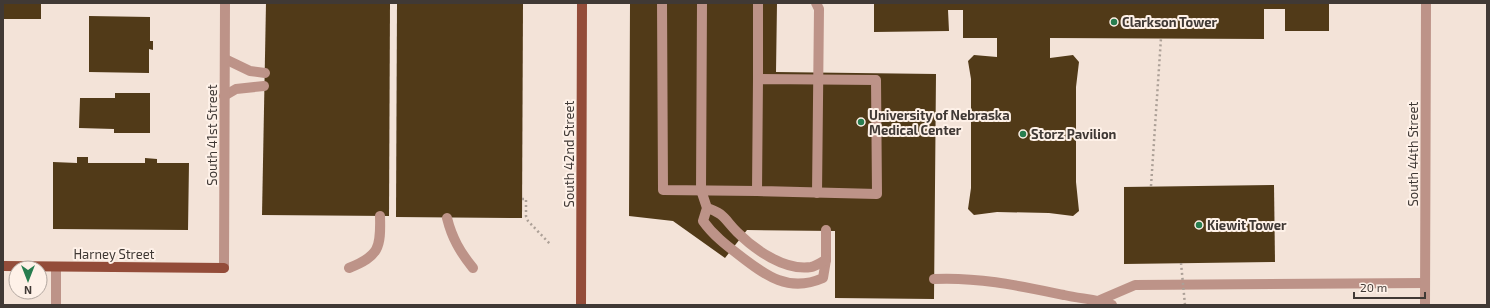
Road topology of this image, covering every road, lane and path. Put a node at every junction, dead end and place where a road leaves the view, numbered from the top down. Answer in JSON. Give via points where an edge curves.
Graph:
{"nodes":[{"id":1,"x":225,"y":3,"type":"edge"},
{"id":2,"x":582,"y":3,"type":"edge"},
{"id":3,"x":662,"y":3,"type":"edge"},
{"id":4,"x":702,"y":3,"type":"edge"},
{"id":5,"x":758,"y":3,"type":"edge"},
{"id":6,"x":1426,"y":3,"type":"edge"},
{"id":7,"x":820,"y":5,"type":"edge"},
{"id":8,"x":1161,"y":38,"type":"dead end"},
{"id":9,"x":225,"y":59,"type":"junction"},
{"id":10,"x":264,"y":73,"type":"dead end"},
{"id":11,"x":758,"y":79,"type":"junction"},
{"id":12,"x":818,"y":80,"type":"junction"},
{"id":13,"x":264,"y":86,"type":"dead end"},
{"id":14,"x":224,"y":96,"type":"junction"},
{"id":15,"x":1151,"y":186,"type":"dead end"},
{"id":16,"x":700,"y":190,"type":"junction"},
{"id":17,"x":757,"y":191,"type":"junction"},
{"id":18,"x":817,"y":193,"type":"junction"},
{"id":19,"x":522,"y":200,"type":"dead end"},
{"id":20,"x":707,"y":208,"type":"junction"},
{"id":21,"x":380,"y":216,"type":"dead end"},
{"id":22,"x":447,"y":218,"type":"dead end"},
{"id":23,"x":826,"y":230,"type":"dead end"},
{"id":24,"x":550,"y":245,"type":"dead end"},
{"id":25,"x":826,"y":260,"type":"junction"},
{"id":26,"x":1181,"y":264,"type":"dead end"},
{"id":27,"x":3,"y":266,"type":"edge"},
{"id":28,"x":56,"y":267,"type":"junction"},
{"id":29,"x":224,"y":268,"type":"joint"},
{"id":30,"x":349,"y":268,"type":"dead end"},
{"id":31,"x":474,"y":268,"type":"dead end"},
{"id":32,"x":934,"y":279,"type":"dead end"},
{"id":33,"x":1425,"y":283,"type":"junction"},
{"id":34,"x":1100,"y":300,"type":"junction"},
{"id":35,"x":56,"y":305,"type":"edge"},
{"id":36,"x":581,"y":305,"type":"edge"},
{"id":37,"x":1112,"y":305,"type":"edge"},
{"id":38,"x":1185,"y":305,"type":"edge"},
{"id":39,"x":1425,"y":305,"type":"edge"}],
"edges":[{"from":1,"to":9,"type":"street","name":"South 41st Street"},
{"from":2,"to":36,"type":"main road","name":"South 42nd Street"},
{"from":3,"to":16,"type":"street","via":[[663,190]]},
{"from":4,"to":16,"type":"street"},
{"from":5,"to":11,"type":"street"},
{"from":6,"to":33,"type":"street","name":"South 44th Street"},
{"from":7,"to":12,"type":"street"},
{"from":8,"to":15,"type":"path"},
{"from":9,"to":10,"type":"street","via":[[250,71]]},
{"from":9,"to":14,"type":"street","name":"South 41st Street"},
{"from":11,"to":12,"type":"street"},
{"from":11,"to":17,"type":"street"},
{"from":12,"to":18,"type":"street"},
{"from":12,"to":18,"type":"street","via":[[876,80],[877,194]]},
{"from":13,"to":14,"type":"street","via":[[236,89]]},
{"from":14,"to":29,"type":"street","name":"South 41st Street"},
{"from":16,"to":17,"type":"street"},
{"from":16,"to":20,"type":"street"},
{"from":17,"to":18,"type":"street"},
{"from":19,"to":24,"type":"path","via":[[526,200],[528,221]]},
{"from":20,"to":25,"type":"street","via":[[720,212],[739,234],[784,264],[812,267]]},
{"from":20,"to":25,"type":"street","via":[[703,221],[712,234],[771,278],[793,284],[810,284],[823,278]]},
{"from":21,"to":30,"type":"street","via":[[380,237],[374,254],[364,262]]},
{"from":22,"to":31,"type":"street","via":[[458,249]]},
{"from":23,"to":25,"type":"street"},
{"from":26,"to":38,"type":"path","bridge":true},
{"from":27,"to":28,"type":"main road","name":"Harney Street"},
{"from":28,"to":29,"type":"main road","name":"Harney Street"},
{"from":28,"to":35,"type":"street"},
{"from":32,"to":34,"type":"street","via":[[993,281]]},
{"from":33,"to":34,"type":"street","via":[[1135,285]]},
{"from":33,"to":39,"type":"street","name":"South 44th Street"},
{"from":34,"to":37,"type":"street"}]}
